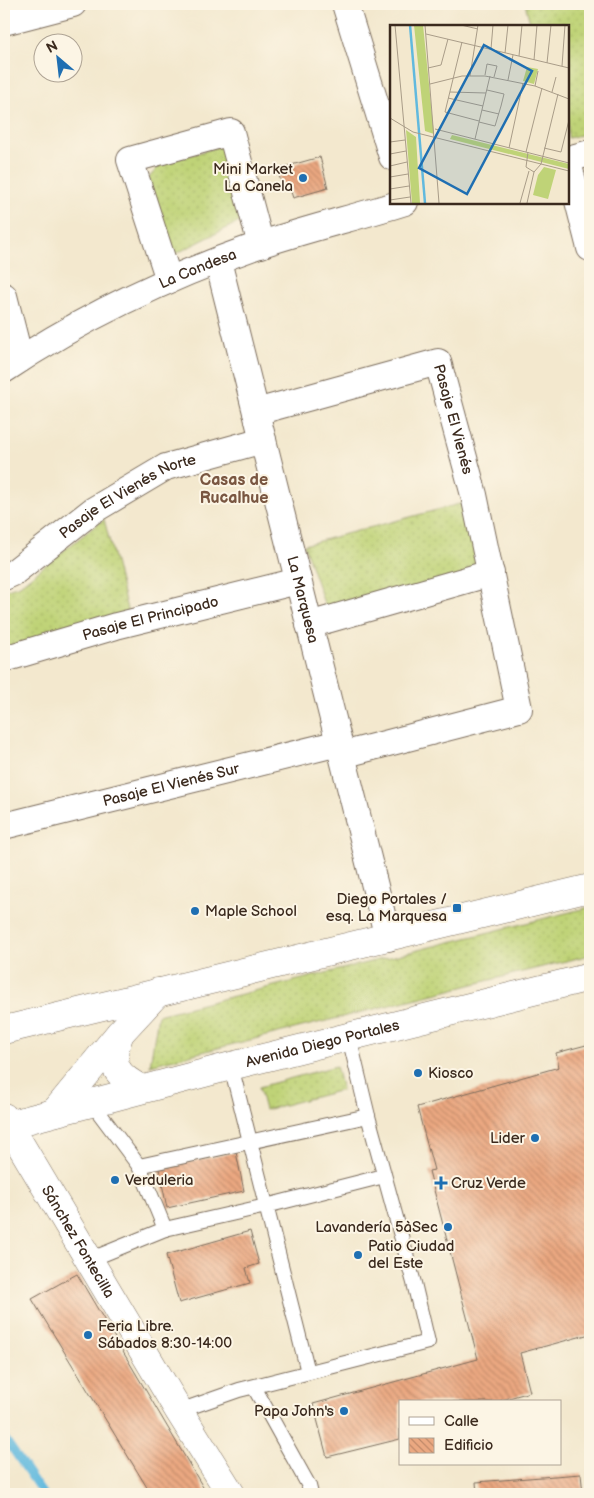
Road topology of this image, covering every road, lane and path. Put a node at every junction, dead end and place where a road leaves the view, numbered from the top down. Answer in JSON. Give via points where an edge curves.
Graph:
{"nodes":[{"id":1,"x":73,"y":4,"type":"edge"},
{"id":2,"x":345,"y":4,"type":"edge"},
{"id":3,"x":4,"y":22,"type":"edge"},
{"id":4,"x":390,"y":150,"type":"edge"},
{"id":5,"x":590,"y":153,"type":"edge"},
{"id":6,"x":569,"y":161,"type":"edge"},
{"id":7,"x":569,"y":165,"type":"edge"},
{"id":8,"x":398,"y":204,"type":"edge"},
{"id":9,"x":261,"y":245,"type":"junction"},
{"id":10,"x":590,"y":248,"type":"edge"},
{"id":11,"x":218,"y":261,"type":"junction"},
{"id":12,"x":169,"y":280,"type":"junction"},
{"id":13,"x":4,"y":296,"type":"edge"},
{"id":14,"x":12,"y":364,"type":"edge"},
{"id":15,"x":256,"y":412,"type":"junction"},
{"id":16,"x":263,"y":440,"type":"junction"},
{"id":17,"x":491,"y":573,"type":"junction"},
{"id":18,"x":4,"y":577,"type":"edge"},
{"id":19,"x":298,"y":580,"type":"junction"},
{"id":20,"x":309,"y":625,"type":"junction"},
{"id":21,"x":4,"y":659,"type":"edge"},
{"id":22,"x":340,"y":749,"type":"junction"},
{"id":23,"x":4,"y":826,"type":"edge"},
{"id":24,"x":590,"y":888,"type":"edge"},
{"id":25,"x":388,"y":938,"type":"junction"},
{"id":26,"x":590,"y":977,"type":"edge"},
{"id":27,"x":158,"y":992,"type":"junction"},
{"id":28,"x":4,"y":1030,"type":"edge"},
{"id":29,"x":120,"y":1033,"type":"junction"},
{"id":30,"x":348,"y":1037,"type":"junction"},
{"id":31,"x":231,"y":1066,"type":"junction"},
{"id":32,"x":142,"y":1089,"type":"junction"},
{"id":33,"x":91,"y":1102,"type":"junction"},
{"id":34,"x":55,"y":1112,"type":"junction"},
{"id":35,"x":368,"y":1116,"type":"junction"},
{"id":36,"x":5,"y":1122,"type":"edge"},
{"id":37,"x":251,"y":1141,"type":"junction"},
{"id":38,"x":138,"y":1166,"type":"junction"},
{"id":39,"x":384,"y":1176,"type":"junction"},
{"id":40,"x":266,"y":1206,"type":"junction"},
{"id":41,"x":164,"y":1229,"type":"junction"},
{"id":42,"x":89,"y":1260,"type":"junction"},
{"id":43,"x":308,"y":1372,"type":"junction"},
{"id":44,"x":254,"y":1387,"type":"junction"},
{"id":45,"x":179,"y":1411,"type":"junction"},
{"id":46,"x":231,"y":1494,"type":"edge"},
{"id":47,"x":311,"y":1494,"type":"edge"}],
"edges":[{"from":1,"to":3,"type":"street"},
{"from":2,"to":4,"type":"street"},
{"from":5,"to":6,"type":"street"},
{"from":7,"to":10,"type":"street"},
{"from":8,"to":9,"type":"street","name":"La Condesa"},
{"from":9,"to":11,"type":"street","name":"La Condesa"},
{"from":9,"to":12,"type":"street","via":[[231,132],[130,160]]},
{"from":11,"to":12,"type":"street","name":"La Condesa"},
{"from":11,"to":15,"type":"street","name":"La Marquesa"},
{"from":12,"to":14,"type":"street","name":"La Condesa","via":[[68,330]]},
{"from":13,"to":14,"type":"street"},
{"from":15,"to":16,"type":"street","name":"La Marquesa"},
{"from":15,"to":17,"type":"street","name":"Pasaje El Vienés","via":[[438,362],[474,495]]},
{"from":16,"to":18,"type":"street","name":"Pasaje El Vienés Norte","via":[[166,467],[92,511]]},
{"from":16,"to":19,"type":"street","name":"La Marquesa"},
{"from":17,"to":20,"type":"street"},
{"from":17,"to":22,"type":"street","name":"Pasaje El Vienés","via":[[520,709]]},
{"from":19,"to":20,"type":"street","name":"La Marquesa"},
{"from":19,"to":21,"type":"street","name":"Pasaje El Principado","via":[[116,626]]},
{"from":20,"to":22,"type":"street","name":"La Marquesa"},
{"from":22,"to":23,"type":"street","name":"Pasaje El Vienés Sur"},
{"from":22,"to":25,"type":"street","name":"La Marquesa"},
{"from":24,"to":25,"type":"street"},
{"from":25,"to":27,"type":"street"},
{"from":26,"to":30,"type":"street","name":"Avenida Diego Portales"},
{"from":27,"to":28,"type":"street"},
{"from":27,"to":29,"type":"street"},
{"from":29,"to":32,"type":"street","via":[[114,1051],[114,1065],[127,1082]]},
{"from":29,"to":34,"type":"street"},
{"from":30,"to":31,"type":"street","name":"Avenida Diego Portales"},
{"from":30,"to":35,"type":"lane"},
{"from":31,"to":32,"type":"street","name":"Avenida Diego Portales"},
{"from":31,"to":37,"type":"lane"},
{"from":32,"to":33,"type":"street","name":"Avenida Diego Portales"},
{"from":33,"to":34,"type":"street","name":"Avenida Diego Portales"},
{"from":33,"to":38,"type":"lane"},
{"from":34,"to":36,"type":"street","name":"Avenida Diego Portales"},
{"from":35,"to":37,"type":"lane"},
{"from":35,"to":39,"type":"lane"},
{"from":36,"to":42,"type":"street","name":"Sánchez Fontecilla"},
{"from":37,"to":38,"type":"lane"},
{"from":37,"to":40,"type":"lane"},
{"from":38,"to":41,"type":"lane"},
{"from":39,"to":40,"type":"lane"},
{"from":39,"to":43,"type":"lane","via":[[428,1342]]},
{"from":40,"to":41,"type":"lane"},
{"from":40,"to":43,"type":"lane"},
{"from":41,"to":42,"type":"lane"},
{"from":42,"to":45,"type":"street","name":"Sánchez Fontecilla"},
{"from":43,"to":44,"type":"lane"},
{"from":44,"to":45,"type":"lane"},
{"from":44,"to":47,"type":"lane"},
{"from":45,"to":46,"type":"street","name":"Sánchez Fontecilla"}]}
